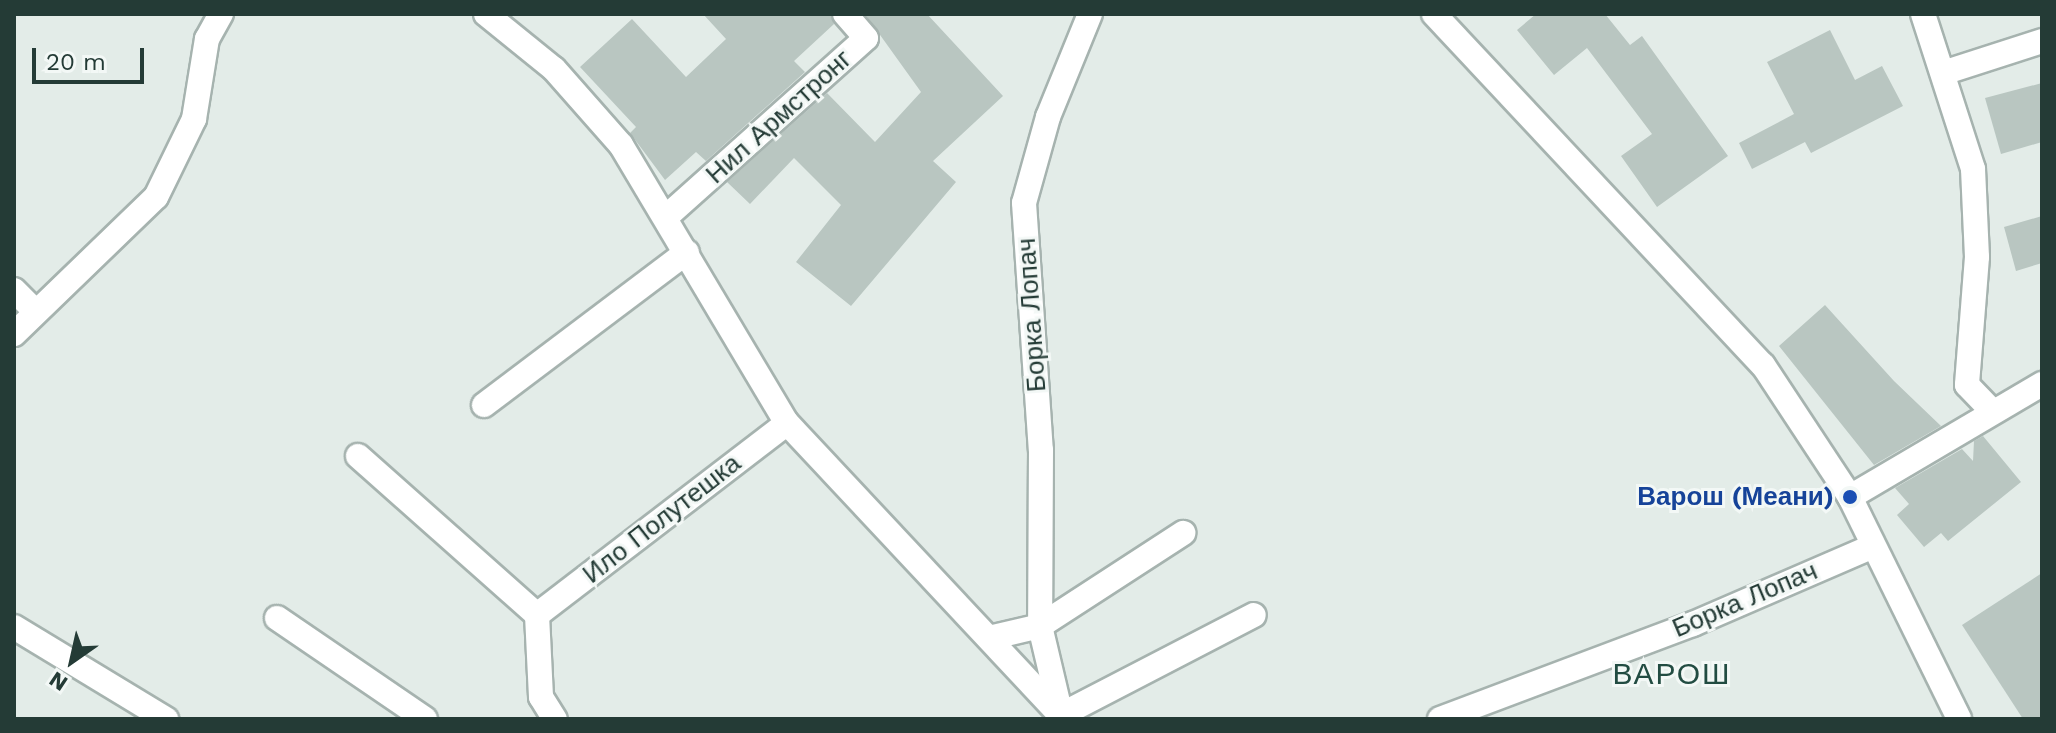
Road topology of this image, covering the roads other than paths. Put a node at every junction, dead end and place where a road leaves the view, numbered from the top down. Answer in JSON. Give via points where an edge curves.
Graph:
{"nodes":[{"id":1,"x":221,"y":14,"type":"edge"},
{"id":2,"x":486,"y":14,"type":"edge"},
{"id":3,"x":845,"y":14,"type":"edge"},
{"id":4,"x":1090,"y":14,"type":"edge"},
{"id":5,"x":1434,"y":14,"type":"edge"},
{"id":6,"x":1923,"y":14,"type":"edge"},
{"id":7,"x":2042,"y":41,"type":"edge"},
{"id":8,"x":1943,"y":73,"type":"junction"},
{"id":9,"x":666,"y":217,"type":"junction"},
{"id":10,"x":687,"y":252,"type":"junction"},
{"id":11,"x":14,"y":290,"type":"edge"},
{"id":12,"x":35,"y":311,"type":"junction"},
{"id":13,"x":14,"y":334,"type":"edge"},
{"id":14,"x":2042,"y":384,"type":"edge"},
{"id":15,"x":484,"y":405,"type":"dead end"},
{"id":16,"x":1990,"y":409,"type":"junction"},
{"id":17,"x":787,"y":423,"type":"junction"},
{"id":18,"x":358,"y":456,"type":"dead end"},
{"id":19,"x":1850,"y":497,"type":"junction"},
{"id":20,"x":1183,"y":533,"type":"dead end"},
{"id":21,"x":1871,"y":547,"type":"junction"},
{"id":22,"x":537,"y":615,"type":"junction"},
{"id":23,"x":1254,"y":615,"type":"dead end"},
{"id":24,"x":277,"y":618,"type":"dead end"},
{"id":25,"x":1040,"y":626,"type":"junction"},
{"id":26,"x":14,"y":627,"type":"edge"},
{"id":27,"x":989,"y":638,"type":"junction"},
{"id":28,"x":1939,"y":678,"type":"junction"},
{"id":29,"x":1063,"y":717,"type":"edge"},
{"id":30,"x":166,"y":719,"type":"edge"},
{"id":31,"x":425,"y":719,"type":"edge"},
{"id":32,"x":555,"y":719,"type":"edge"},
{"id":33,"x":1440,"y":719,"type":"edge"},
{"id":34,"x":1945,"y":719,"type":"edge"},
{"id":35,"x":1959,"y":719,"type":"edge"}],
"edges":[{"from":1,"to":12,"type":"street","via":[[207,39],[194,119],[156,197]]},
{"from":2,"to":9,"type":"street","via":[[554,69],[621,145]]},
{"from":3,"to":9,"type":"street","name":"Нил Армстронг","via":[[866,38]]},
{"from":4,"to":25,"type":"street","name":"Борка Лопач","via":[[1048,117],[1024,203],[1041,450]]},
{"from":5,"to":19,"type":"street","via":[[1763,365]]},
{"from":6,"to":8,"type":"street"},
{"from":7,"to":8,"type":"street"},
{"from":8,"to":16,"type":"street","via":[[1973,169],[1977,257],[1967,385]]},
{"from":9,"to":10,"type":"street"},
{"from":10,"to":15,"type":"street"},
{"from":10,"to":17,"type":"street"},
{"from":11,"to":12,"type":"street"},
{"from":12,"to":13,"type":"street"},
{"from":14,"to":16,"type":"street"},
{"from":16,"to":19,"type":"street"},
{"from":17,"to":22,"type":"street","name":"Ило Полутешка"},
{"from":17,"to":27,"type":"street"},
{"from":18,"to":22,"type":"street"},
{"from":19,"to":21,"type":"street"},
{"from":20,"to":25,"type":"street"},
{"from":21,"to":28,"type":"street"},
{"from":21,"to":33,"type":"street","name":"Борка Лопач","via":[[1693,624]]},
{"from":22,"to":32,"type":"street","via":[[541,697]]},
{"from":23,"to":29,"type":"street"},
{"from":24,"to":31,"type":"street"},
{"from":25,"to":27,"type":"street"},
{"from":25,"to":29,"type":"street","name":"Борка Лопач"},
{"from":26,"to":30,"type":"street"},
{"from":27,"to":29,"type":"street"},
{"from":28,"to":34,"type":"street"},
{"from":28,"to":35,"type":"street"}]}
